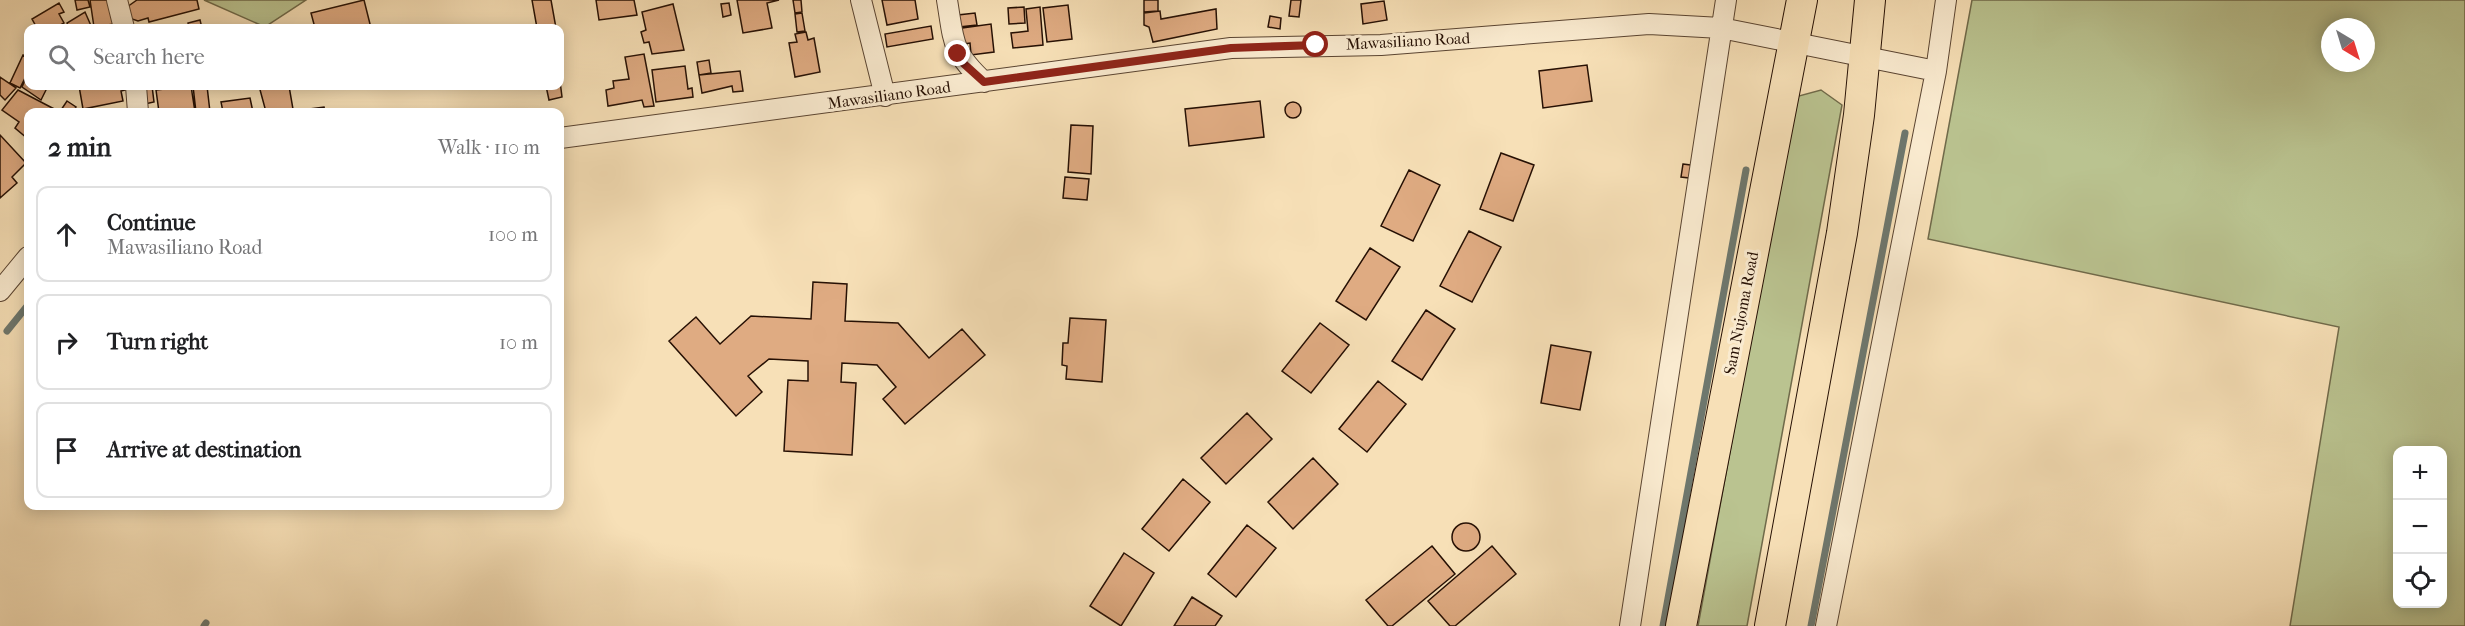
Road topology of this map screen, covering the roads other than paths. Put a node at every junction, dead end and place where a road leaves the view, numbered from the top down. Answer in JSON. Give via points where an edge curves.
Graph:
{"nodes":[{"id":1,"x":117,"y":0,"type":"edge"},
{"id":2,"x":861,"y":0,"type":"edge"},
{"id":3,"x":948,"y":0,"type":"edge"},
{"id":4,"x":1726,"y":0,"type":"edge"},
{"id":5,"x":1802,"y":0,"type":"edge"},
{"id":6,"x":1870,"y":0,"type":"edge"},
{"id":7,"x":1946,"y":0,"type":"edge"},
{"id":8,"x":123,"y":24,"type":"edge"},
{"id":9,"x":1721,"y":28,"type":"junction"},
{"id":10,"x":1792,"y":42,"type":"junction"},
{"id":11,"x":1863,"y":58,"type":"junction"},
{"id":12,"x":1936,"y":71,"type":"junction"},
{"id":13,"x":984,"y":82,"type":"junction"},
{"id":14,"x":136,"y":90,"type":"edge"},
{"id":15,"x":885,"y":96,"type":"junction"},
{"id":16,"x":138,"y":108,"type":"edge"},
{"id":17,"x":564,"y":137,"type":"edge"},
{"id":18,"x":24,"y":262,"type":"edge"},
{"id":19,"x":0,"y":291,"type":"edge"},
{"id":20,"x":1630,"y":626,"type":"edge"},
{"id":21,"x":1681,"y":626,"type":"edge"},
{"id":22,"x":1770,"y":626,"type":"edge"},
{"id":23,"x":1826,"y":626,"type":"edge"}],
"edges":[{"from":1,"to":8,"type":"street"},
{"from":2,"to":15,"type":"street"},
{"from":3,"to":13,"type":"street","via":[[958,54]]},
{"from":4,"to":9,"type":"street"},
{"from":5,"to":10,"type":"main road","name":"Sam Nujoma Road"},
{"from":6,"to":11,"type":"main road"},
{"from":7,"to":12,"type":"street"},
{"from":9,"to":10,"type":"street","name":"Mawasiliano Road"},
{"from":9,"to":13,"type":"street","name":"Mawasiliano Road","via":[[1649,24],[1381,45],[1231,48]]},
{"from":9,"to":20,"type":"street"},
{"from":10,"to":11,"type":"street","name":"Mawasiliano Road"},
{"from":10,"to":21,"type":"main road","name":"Sam Nujoma Road"},
{"from":11,"to":12,"type":"street","name":"Mawasiliano Road"},
{"from":11,"to":22,"type":"main road","via":[[1842,233]]},
{"from":12,"to":23,"type":"street"},
{"from":13,"to":15,"type":"street","name":"Mawasiliano Road"},
{"from":14,"to":16,"type":"street"},
{"from":15,"to":17,"type":"street","name":"Mawasiliano Road"},
{"from":18,"to":19,"type":"street"}]}
